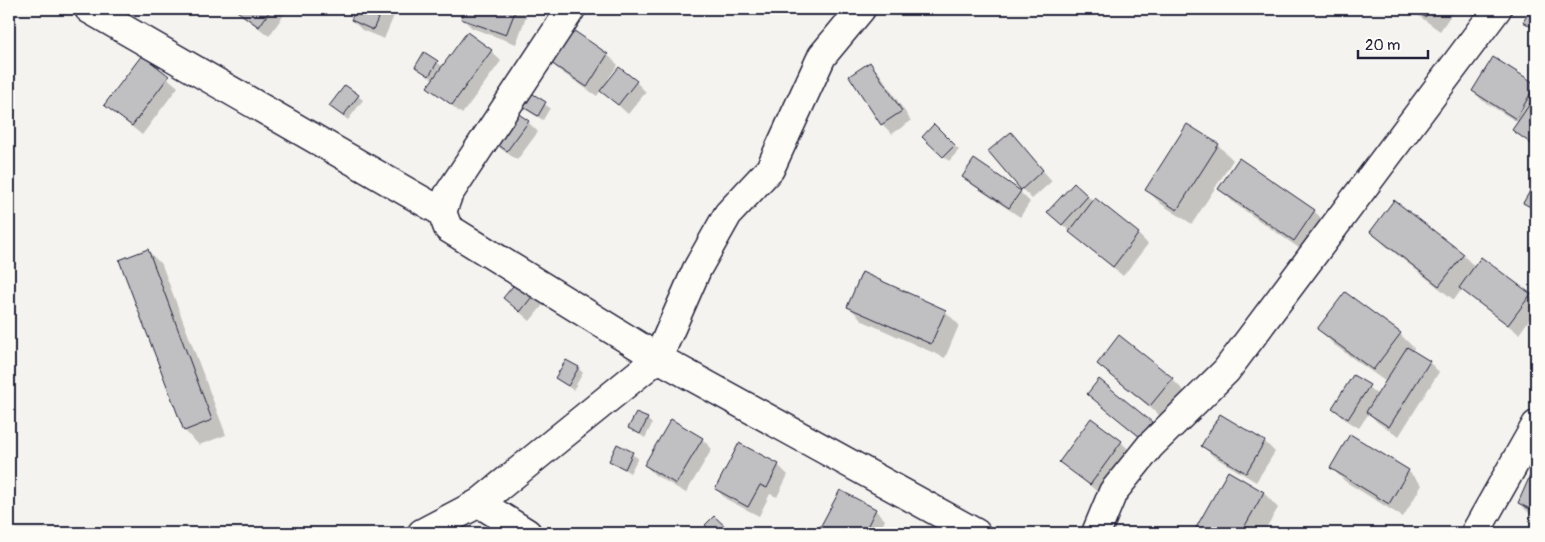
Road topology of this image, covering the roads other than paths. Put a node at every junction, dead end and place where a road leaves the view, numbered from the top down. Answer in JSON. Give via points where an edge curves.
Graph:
{"nodes":[{"id":1,"x":89,"y":9,"type":"edge"},
{"id":2,"x":570,"y":9,"type":"edge"},
{"id":3,"x":862,"y":9,"type":"edge"},
{"id":4,"x":1497,"y":9,"type":"edge"},
{"id":5,"x":442,"y":212,"type":"junction"},
{"id":6,"x":658,"y":358,"type":"junction"},
{"id":7,"x":1536,"y":426,"type":"edge"},
{"id":8,"x":479,"y":503,"type":"junction"},
{"id":9,"x":422,"y":533,"type":"edge"},
{"id":10,"x":527,"y":533,"type":"edge"},
{"id":11,"x":976,"y":533,"type":"edge"},
{"id":12,"x":1096,"y":533,"type":"edge"},
{"id":13,"x":1475,"y":533,"type":"edge"}],
"edges":[{"from":1,"to":5,"type":"street"},
{"from":2,"to":5,"type":"street","via":[[448,195]]},
{"from":3,"to":6,"type":"street","via":[[822,56],[770,169],[728,214],[697,269]]},
{"from":4,"to":12,"type":"street","via":[[1226,372],[1150,446],[1113,492]]},
{"from":5,"to":6,"type":"street","via":[[448,228]]},
{"from":6,"to":8,"type":"street"},
{"from":6,"to":11,"type":"street"},
{"from":7,"to":13,"type":"street"},
{"from":8,"to":9,"type":"street"},
{"from":8,"to":10,"type":"street"}]}
